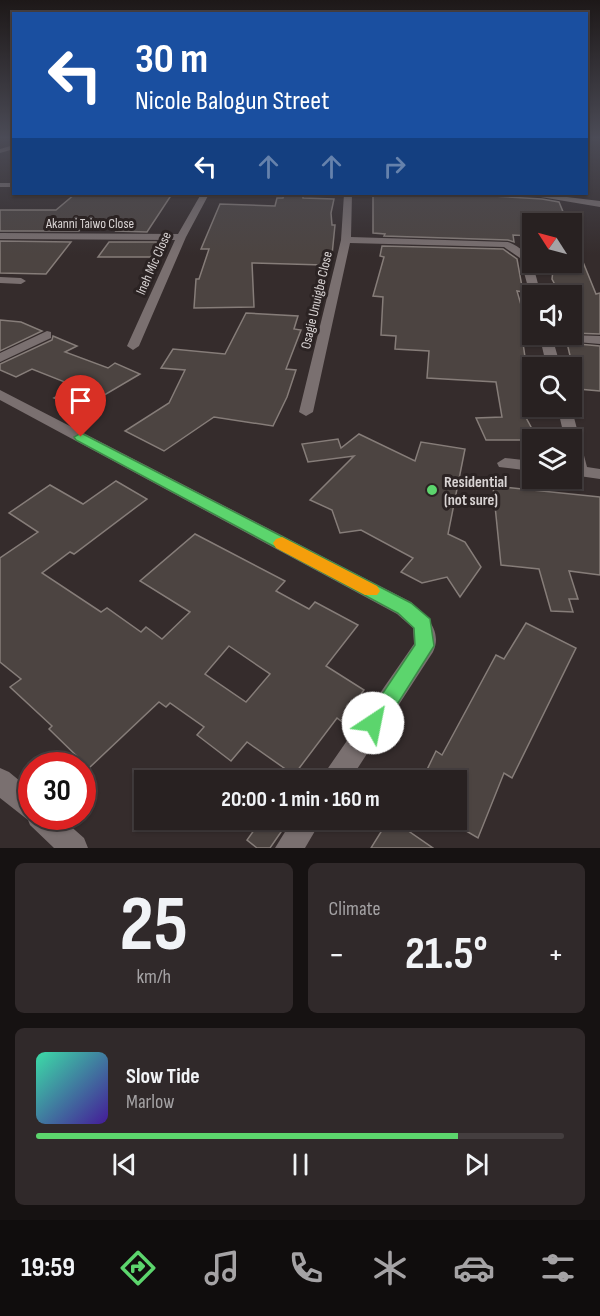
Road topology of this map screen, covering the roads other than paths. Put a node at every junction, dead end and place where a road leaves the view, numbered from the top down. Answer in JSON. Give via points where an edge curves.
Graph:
{"nodes":[{"id":1,"x":204,"y":195,"type":"edge"},
{"id":2,"x":348,"y":195,"type":"edge"},
{"id":3,"x":534,"y":195,"type":"edge"},
{"id":4,"x":600,"y":204,"type":"edge"},
{"id":5,"x":0,"y":236,"type":"edge"},
{"id":6,"x":181,"y":237,"type":"junction"},
{"id":7,"x":346,"y":240,"type":"junction"},
{"id":8,"x":0,"y":245,"type":"edge"},
{"id":9,"x":21,"y":245,"type":"dead end"},
{"id":10,"x":0,"y":280,"type":"edge"},
{"id":11,"x":21,"y":281,"type":"dead end"},
{"id":12,"x":532,"y":285,"type":"edge"},
{"id":13,"x":47,"y":335,"type":"dead end"},
{"id":14,"x":582,"y":338,"type":"edge"},
{"id":15,"x":600,"y":340,"type":"edge"},
{"id":16,"x":133,"y":346,"type":"dead end"},
{"id":17,"x":0,"y":358,"type":"edge"},
{"id":18,"x":0,"y":394,"type":"edge"},
{"id":19,"x":306,"y":412,"type":"dead end"},
{"id":20,"x":505,"y":463,"type":"dead end"},
{"id":21,"x":522,"y":465,"type":"edge"},
{"id":22,"x":582,"y":472,"type":"edge"},
{"id":23,"x":600,"y":474,"type":"edge"},
{"id":24,"x":342,"y":770,"type":"edge"},
{"id":25,"x":1,"y":783,"type":"edge"},
{"id":26,"x":18,"y":797,"type":"edge"},
{"id":27,"x":54,"y":830,"type":"edge"},
{"id":28,"x":301,"y":830,"type":"edge"},
{"id":29,"x":74,"y":848,"type":"edge"},
{"id":30,"x":289,"y":848,"type":"edge"}],
"edges":[{"from":1,"to":6,"type":"street","name":"Ineh Mic Close"},
{"from":2,"to":7,"type":"street","name":"Osagie Unuigbe Close"},
{"from":3,"to":4,"type":"street"},
{"from":5,"to":6,"type":"street","name":"Akanni Taiwo Close"},
{"from":6,"to":16,"type":"street","name":"Ineh Mic Close"},
{"from":7,"to":12,"type":"street","via":[[505,244],[524,252]]},
{"from":7,"to":19,"type":"street","name":"Osagie Unuigbe Close"},
{"from":8,"to":9,"type":"street"},
{"from":10,"to":11,"type":"street"},
{"from":13,"to":17,"type":"street"},
{"from":14,"to":15,"type":"street"},
{"from":18,"to":24,"type":"street","via":[[404,608],[423,625],[425,646]]},
{"from":20,"to":21,"type":"street"},
{"from":22,"to":23,"type":"street"},
{"from":25,"to":26,"type":"street"},
{"from":27,"to":29,"type":"street"},
{"from":28,"to":30,"type":"street"}]}
